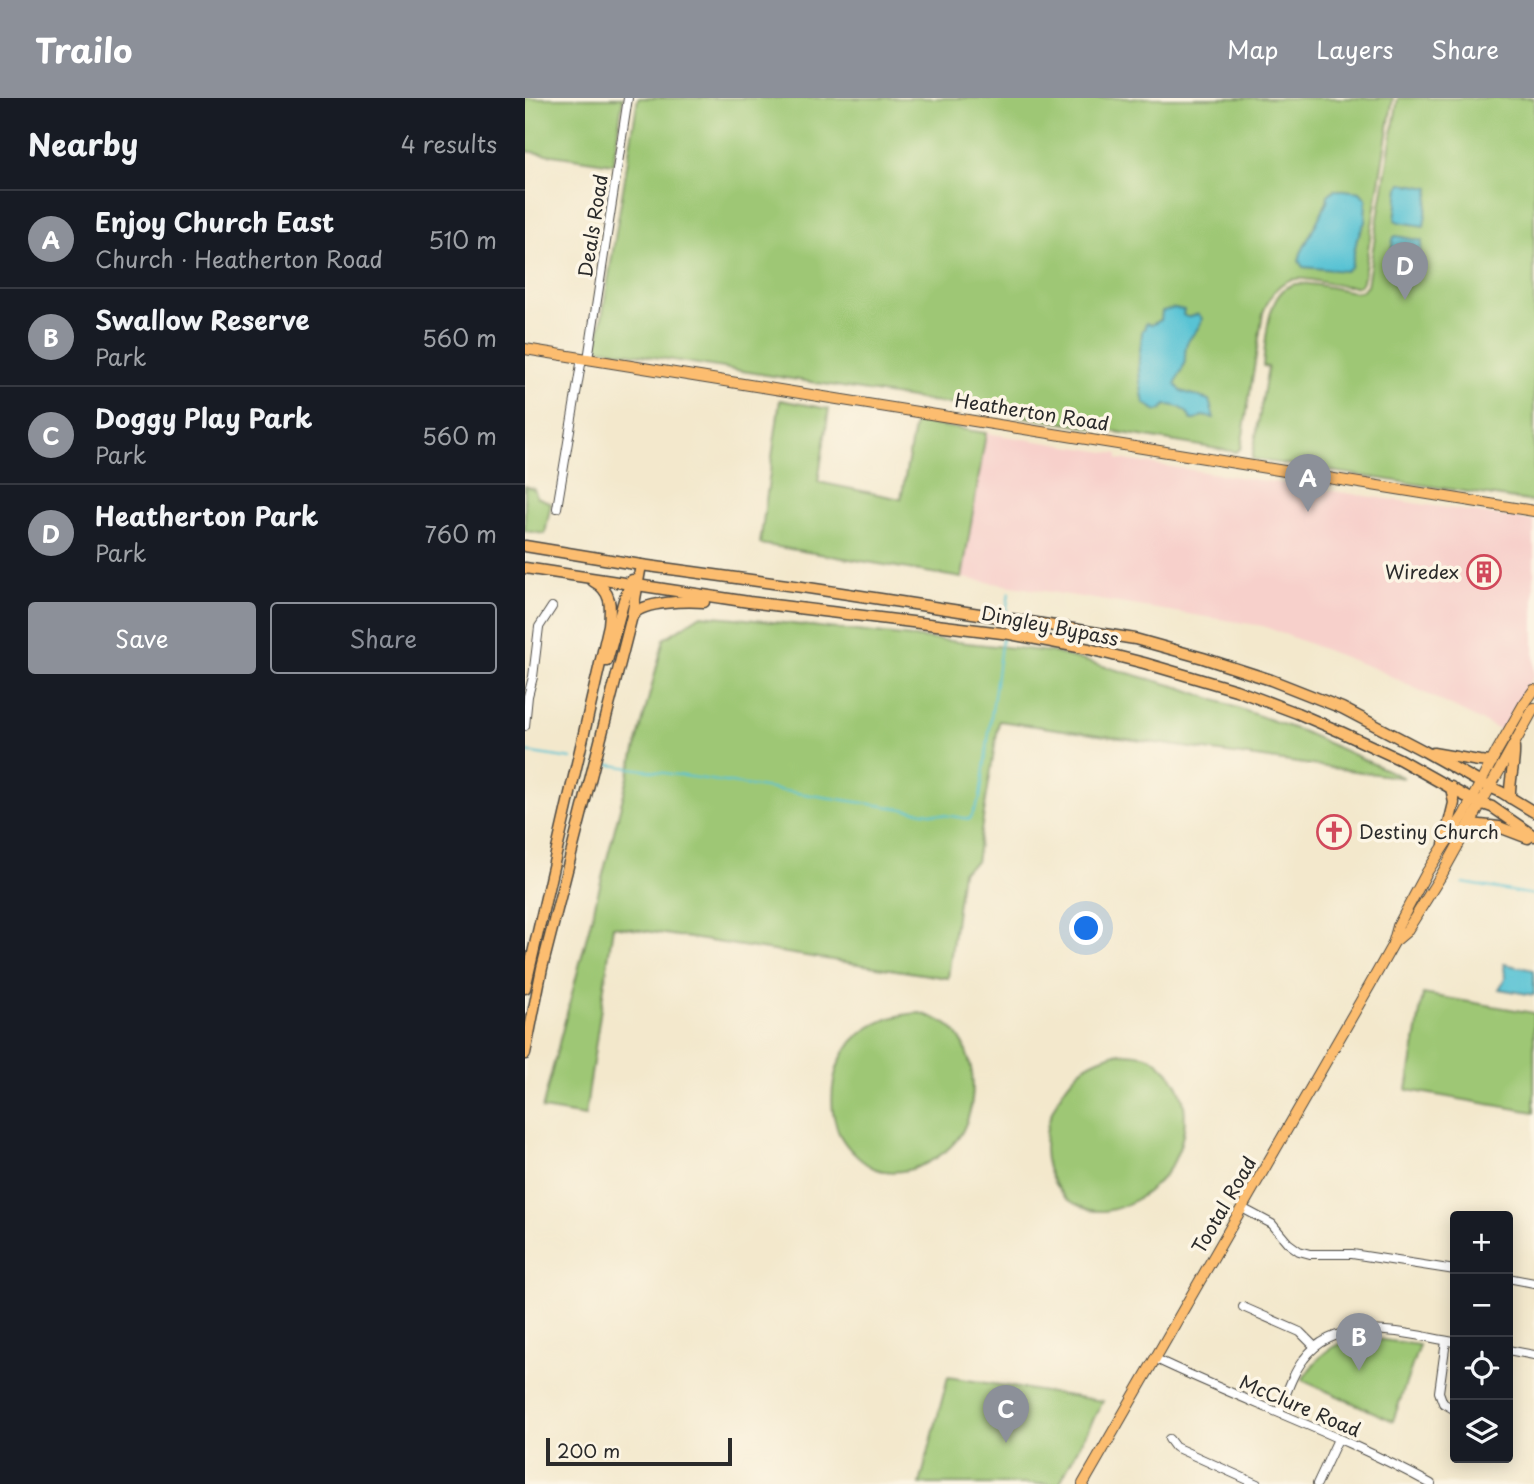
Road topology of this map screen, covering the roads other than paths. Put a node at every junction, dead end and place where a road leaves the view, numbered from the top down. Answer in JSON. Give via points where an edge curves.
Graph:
{"nodes":[{"id":1,"x":628,"y":98,"type":"edge"},
{"id":2,"x":525,"y":349,"type":"edge"},
{"id":3,"x":585,"y":359,"type":"junction"},
{"id":4,"x":557,"y":508,"type":"dead end"},
{"id":5,"x":1534,"y":511,"type":"edge"},
{"id":6,"x":525,"y":546,"type":"edge"},
{"id":7,"x":640,"y":564,"type":"junction"},
{"id":8,"x":525,"y":568,"type":"edge"},
{"id":9,"x":586,"y":578,"type":"junction"},
{"id":10,"x":634,"y":586,"type":"junction"},
{"id":11,"x":749,"y":603,"type":"junction"},
{"id":12,"x":552,"y":607,"type":"dead end"},
{"id":13,"x":632,"y":616,"type":"junction"},
{"id":14,"x":1534,"y":690,"type":"edge"},
{"id":15,"x":591,"y":705,"type":"junction"},
{"id":16,"x":1534,"y":708,"type":"edge"},
{"id":17,"x":525,"y":726,"type":"edge"},
{"id":18,"x":1514,"y":747,"type":"junction"},
{"id":19,"x":1424,"y":751,"type":"junction"},
{"id":20,"x":1492,"y":762,"type":"junction"},
{"id":21,"x":1486,"y":785,"type":"junction"},
{"id":22,"x":1451,"y":788,"type":"junction"},
{"id":23,"x":1510,"y":798,"type":"junction"},
{"id":24,"x":1477,"y":802,"type":"junction"},
{"id":25,"x":1534,"y":812,"type":"edge"},
{"id":26,"x":1471,"y":824,"type":"junction"},
{"id":27,"x":1534,"y":839,"type":"edge"},
{"id":28,"x":1444,"y":844,"type":"junction"},
{"id":29,"x":1393,"y":944,"type":"junction"},
{"id":30,"x":525,"y":988,"type":"edge"},
{"id":31,"x":525,"y":1054,"type":"edge"},
{"id":32,"x":1242,"y":1208,"type":"junction"},
{"id":33,"x":1450,"y":1269,"type":"edge"},
{"id":34,"x":1513,"y":1280,"type":"edge"},
{"id":35,"x":1534,"y":1283,"type":"edge"},
{"id":36,"x":1243,"y":1307,"type":"dead end"},
{"id":37,"x":1450,"y":1342,"type":"edge"},
{"id":38,"x":1450,"y":1346,"type":"edge"},
{"id":39,"x":1315,"y":1347,"type":"junction"},
{"id":40,"x":1513,"y":1351,"type":"edge"},
{"id":41,"x":1534,"y":1355,"type":"edge"},
{"id":42,"x":1156,"y":1359,"type":"junction"},
{"id":43,"x":1450,"y":1407,"type":"edge"},
{"id":44,"x":1279,"y":1412,"type":"junction"},
{"id":45,"x":1169,"y":1439,"type":"dead end"},
{"id":46,"x":1338,"y":1439,"type":"junction"},
{"id":47,"x":1083,"y":1484,"type":"edge"},
{"id":48,"x":1257,"y":1484,"type":"edge"},
{"id":49,"x":1317,"y":1484,"type":"edge"},
{"id":50,"x":1431,"y":1484,"type":"edge"}],
"edges":[{"from":1,"to":3,"type":"street","name":"Deals Road"},
{"from":2,"to":3,"type":"main road","name":"Heatherton Road"},
{"from":3,"to":4,"type":"street","name":"Deals Road"},
{"from":3,"to":5,"type":"main road","name":"Heatherton Road"},
{"from":6,"to":7,"type":"highway","name":"Dingley Bypass"},
{"from":7,"to":10,"type":"highway"},
{"from":7,"to":19,"type":"highway","name":"Dingley Bypass","via":[[1135,639],[1271,680],[1342,708]]},
{"from":8,"to":9,"type":"highway","name":"Dingley Bypass"},
{"from":9,"to":10,"type":"highway","name":"Dingley Bypass"},
{"from":9,"to":15,"type":"highway","via":[[606,590],[610,611]]},
{"from":10,"to":11,"type":"highway","name":"Dingley Bypass"},
{"from":10,"to":13,"type":"highway"},
{"from":10,"to":15,"type":"highway","via":[[624,600]]},
{"from":11,"to":13,"type":"highway","via":[[658,605],[639,608]]},
{"from":11,"to":22,"type":"highway","name":"Dingley Bypass","via":[[1010,634],[1171,670],[1297,713]]},
{"from":12,"to":17,"type":"street","via":[[539,627]]},
{"from":13,"to":31,"type":"highway","via":[[542,968]]},
{"from":14,"to":20,"type":"main road","name":"Tootal Road"},
{"from":15,"to":30,"type":"highway"},
{"from":16,"to":18,"type":"main road","name":"Tootal Road"},
{"from":18,"to":21,"type":"main road","name":"Tootal Road"},
{"from":18,"to":23,"type":"highway"},
{"from":19,"to":20,"type":"highway"},
{"from":19,"to":21,"type":"highway","name":"Dingley Bypass"},
{"from":20,"to":21,"type":"main road","name":"Tootal Road"},
{"from":21,"to":23,"type":"highway","name":"Dingley Bypass"},
{"from":21,"to":24,"type":"main road","name":"Tootal Road"},
{"from":22,"to":24,"type":"highway","name":"Dingley Bypass"},
{"from":22,"to":28,"type":"highway","via":[[1454,803]]},
{"from":23,"to":25,"type":"highway","name":"Dingley Bypass"},
{"from":24,"to":26,"type":"main road","name":"Tootal Road"},
{"from":24,"to":27,"type":"highway","name":"Dingley Bypass","via":[[1492,807]]},
{"from":24,"to":28,"type":"main road","name":"Tootal Road"},
{"from":26,"to":27,"type":"highway","via":[[1499,827]]},
{"from":26,"to":29,"type":"main road","name":"Tootal Road","via":[[1406,932]]},
{"from":28,"to":29,"type":"main road","name":"Tootal Road","via":[[1398,926]]},
{"from":29,"to":32,"type":"main road","name":"Tootal Road"},
{"from":32,"to":33,"type":"street","via":[[1272,1224],[1299,1251]]},
{"from":32,"to":42,"type":"main road","name":"Tootal Road"},
{"from":34,"to":35,"type":"street"},
{"from":36,"to":39,"type":"street","via":[[1300,1332]]},
{"from":37,"to":39,"type":"street","via":[[1357,1330]]},
{"from":38,"to":43,"type":"street","via":[[1439,1392]]},
{"from":39,"to":44,"type":"street","via":[[1301,1363]]},
{"from":40,"to":41,"type":"street"},
{"from":42,"to":44,"type":"street","name":"McClure Road"},
{"from":42,"to":47,"type":"main road","name":"Tootal Road"},
{"from":44,"to":46,"type":"street","name":"McClure Road"},
{"from":45,"to":48,"type":"street","via":[[1175,1447]]},
{"from":46,"to":49,"type":"street"},
{"from":46,"to":50,"type":"street","name":"McClure Road"}]}
